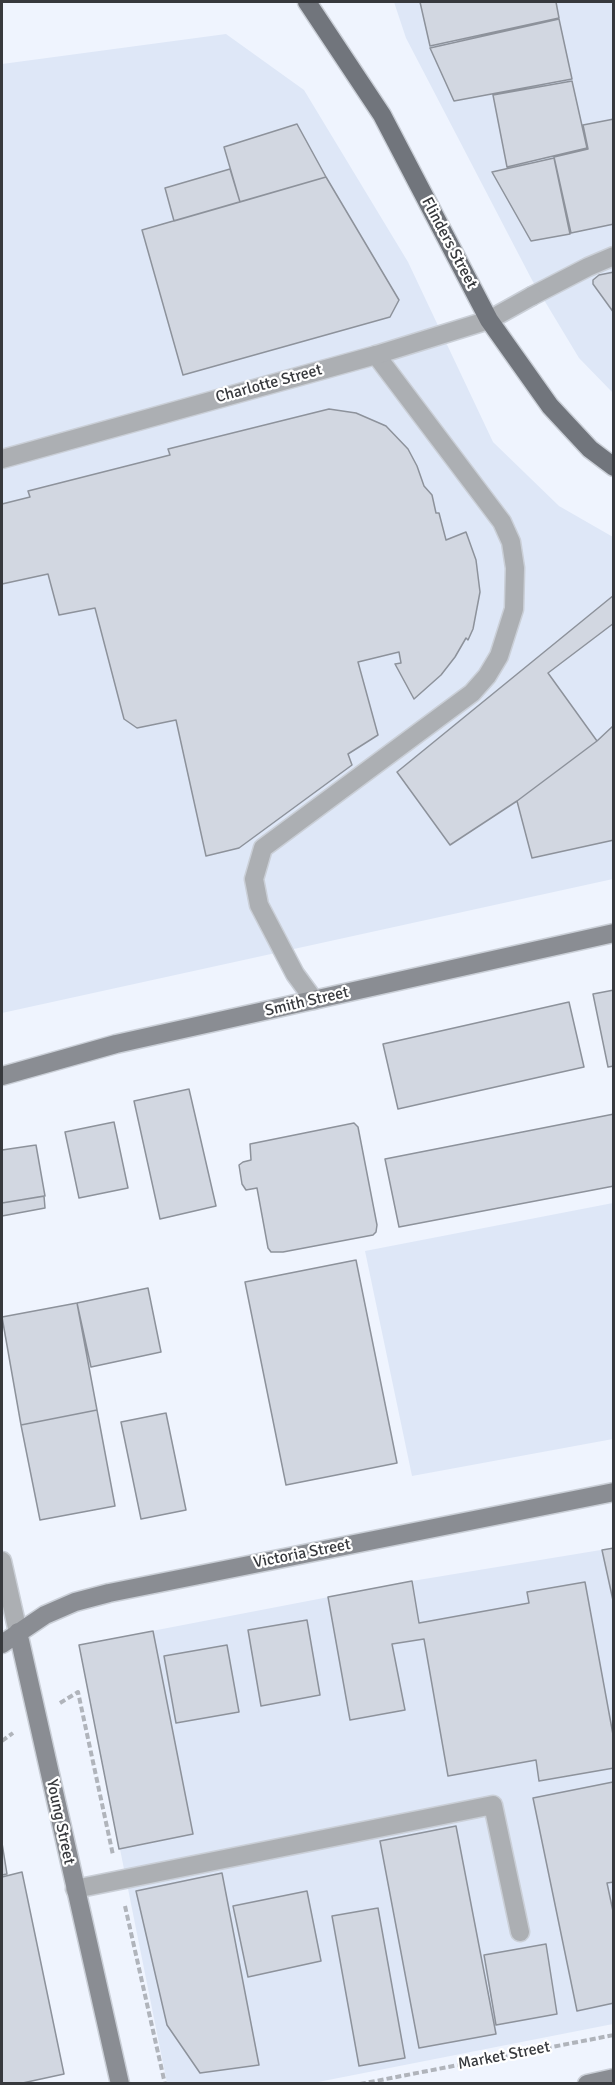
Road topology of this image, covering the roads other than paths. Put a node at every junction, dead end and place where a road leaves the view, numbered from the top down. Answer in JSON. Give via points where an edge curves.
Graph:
{"nodes":[{"id":1,"x":307,"y":2,"type":"edge"},
{"id":2,"x":614,"y":256,"type":"edge"},
{"id":3,"x":489,"y":320,"type":"junction"},
{"id":4,"x":376,"y":355,"type":"junction"},
{"id":5,"x":2,"y":459,"type":"edge"},
{"id":6,"x":614,"y":467,"type":"edge"},
{"id":7,"x":614,"y":933,"type":"edge"},
{"id":8,"x":314,"y":1000,"type":"junction"},
{"id":9,"x":2,"y":1076,"type":"edge"},
{"id":10,"x":614,"y":1492,"type":"edge"},
{"id":11,"x":2,"y":1561,"type":"edge"},
{"id":12,"x":18,"y":1632,"type":"junction"},
{"id":13,"x":2,"y":1644,"type":"edge"},
{"id":14,"x":75,"y":1888,"type":"junction"},
{"id":15,"x":520,"y":1932,"type":"dead end"},
{"id":16,"x":614,"y":2078,"type":"edge"},
{"id":17,"x":120,"y":2084,"type":"edge"},
{"id":18,"x":587,"y":2084,"type":"edge"}],
"edges":[{"from":1,"to":3,"type":"main road","name":"Flinders Street","via":[[382,115]]},
{"from":2,"to":3,"type":"street","name":"Charlotte Street"},
{"from":3,"to":4,"type":"street","name":"Charlotte Street"},
{"from":3,"to":6,"type":"main road","name":"Flinders Street","via":[[550,406],[590,449]]},
{"from":4,"to":5,"type":"street","name":"Charlotte Street"},
{"from":4,"to":8,"type":"street","via":[[502,522],[511,542],[514,609],[499,656],[472,693],[263,848],[254,879],[259,905],[295,974]]},
{"from":7,"to":8,"type":"street","name":"Smith Street"},
{"from":8,"to":9,"type":"street","name":"Smith Street","via":[[116,1044]]},
{"from":10,"to":12,"type":"street","name":"Victoria Street","via":[[109,1593],[75,1602]]},
{"from":11,"to":12,"type":"street","name":"Young Street"},
{"from":12,"to":13,"type":"street","name":"Victoria Street"},
{"from":12,"to":14,"type":"street","name":"Young Street"},
{"from":14,"to":15,"type":"street","via":[[493,1806]]},
{"from":14,"to":17,"type":"street","name":"Young Street"},
{"from":16,"to":18,"type":"street"}]}
